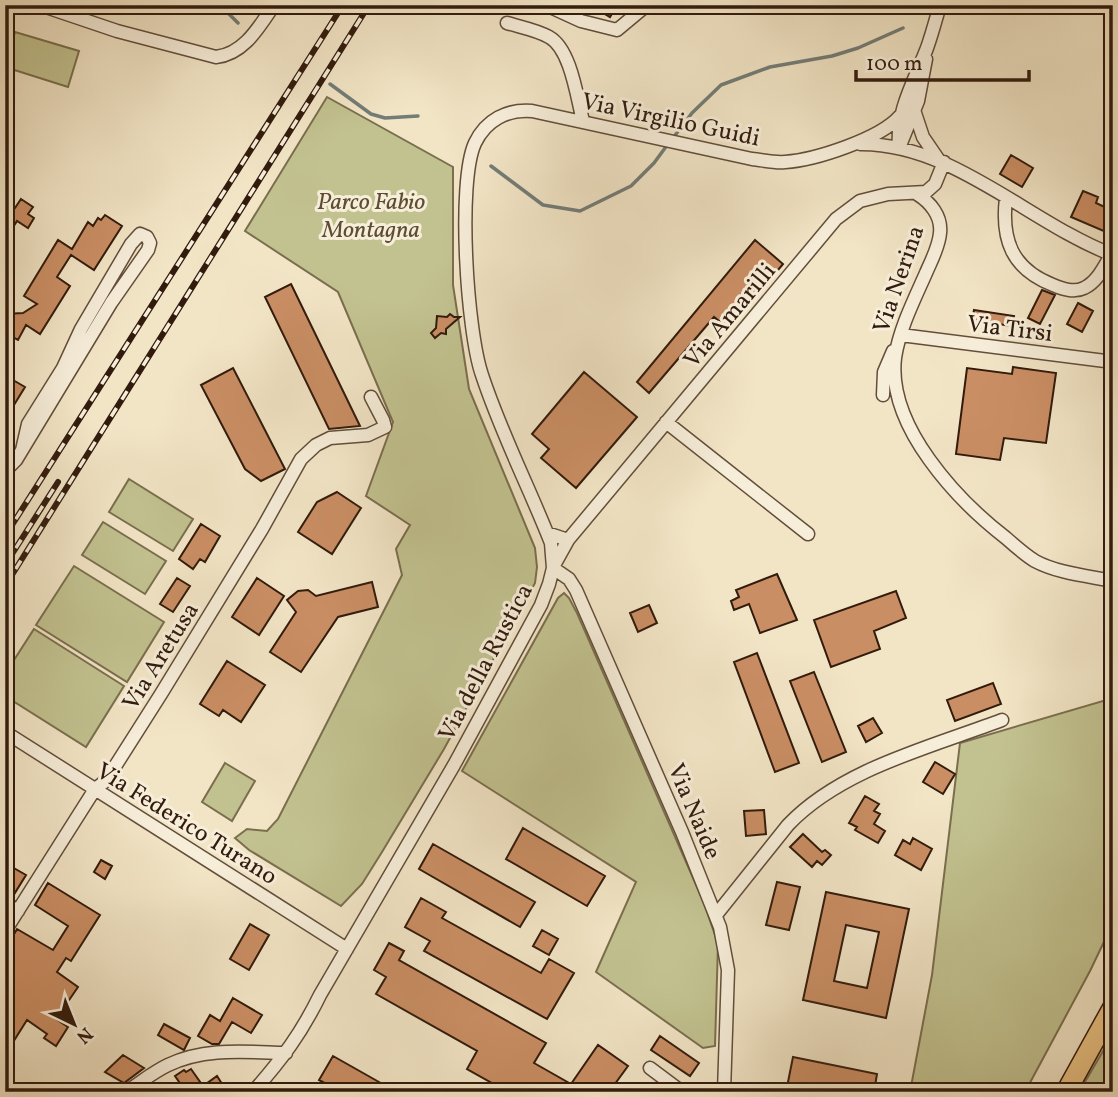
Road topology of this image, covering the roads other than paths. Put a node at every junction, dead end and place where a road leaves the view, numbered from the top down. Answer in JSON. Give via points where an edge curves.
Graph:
{"nodes":[{"id":1,"x":40,"y":5,"type":"edge"},
{"id":2,"x":274,"y":5,"type":"edge"},
{"id":3,"x":546,"y":5,"type":"edge"},
{"id":4,"x":647,"y":5,"type":"edge"},
{"id":5,"x":940,"y":5,"type":"edge"},
{"id":6,"x":507,"y":23,"type":"dead end"},
{"id":7,"x":927,"y":48,"type":"junction"},
{"id":8,"x":915,"y":111,"type":"junction"},
{"id":9,"x":900,"y":116,"type":"junction"},
{"id":10,"x":583,"y":121,"type":"junction"},
{"id":11,"x":485,"y":129,"type":"joint"},
{"id":12,"x":852,"y":144,"type":"junction"},
{"id":13,"x":899,"y":148,"type":"junction"},
{"id":14,"x":941,"y":161,"type":"junction"},
{"id":15,"x":935,"y":184,"type":"junction"},
{"id":16,"x":917,"y":194,"type":"junction"},
{"id":17,"x":1006,"y":198,"type":"junction"},
{"id":18,"x":936,"y":213,"type":"junction"},
{"id":19,"x":1112,"y":255,"type":"edge"},
{"id":20,"x":899,"y":340,"type":"junction"},
{"id":21,"x":1113,"y":362,"type":"edge"},
{"id":22,"x":883,"y":395,"type":"dead end"},
{"id":23,"x":371,"y":397,"type":"dead end"},
{"id":24,"x":666,"y":422,"type":"junction"},
{"id":25,"x":22,"y":450,"type":"junction"},
{"id":26,"x":5,"y":471,"type":"edge"},
{"id":27,"x":547,"y":533,"type":"junction"},
{"id":28,"x":808,"y":534,"type":"dead end"},
{"id":29,"x":568,"y":540,"type":"junction"},
{"id":30,"x":553,"y":568,"type":"junction"},
{"id":31,"x":1113,"y":581,"type":"edge"},
{"id":32,"x":1002,"y":720,"type":"dead end"},
{"id":33,"x":5,"y":732,"type":"edge"},
{"id":34,"x":95,"y":789,"type":"junction"},
{"id":35,"x":5,"y":903,"type":"edge"},
{"id":36,"x":18,"y":911,"type":"junction"},
{"id":37,"x":716,"y":915,"type":"junction"},
{"id":38,"x":5,"y":931,"type":"edge"},
{"id":39,"x":347,"y":949,"type":"junction"},
{"id":40,"x":1113,"y":1007,"type":"edge"},
{"id":41,"x":286,"y":1053,"type":"junction"},
{"id":42,"x":650,"y":1068,"type":"dead end"},
{"id":43,"x":126,"y":1092,"type":"edge"},
{"id":44,"x":253,"y":1092,"type":"edge"},
{"id":45,"x":682,"y":1092,"type":"edge"},
{"id":46,"x":724,"y":1092,"type":"edge"},
{"id":47,"x":1066,"y":1092,"type":"edge"}],
"edges":[{"from":1,"to":2,"type":"street","via":[[216,57],[241,47]]},
{"from":3,"to":4,"type":"street","via":[[617,30]]},
{"from":5,"to":7,"type":"street"},
{"from":6,"to":10,"type":"street","via":[[560,46]]},
{"from":7,"to":8,"type":"street"},
{"from":7,"to":9,"type":"street"},
{"from":8,"to":13,"type":"street"},
{"from":8,"to":14,"type":"street","via":[[923,137]]},
{"from":9,"to":12,"type":"street","name":"Via Virgilio Guidi"},
{"from":9,"to":13,"type":"street"},
{"from":10,"to":11,"type":"street","name":"Via Virgilio Guidi","via":[[516,111],[502,115]]},
{"from":10,"to":12,"type":"street","name":"Via Virgilio Guidi","via":[[752,159],[785,162]]},
{"from":11,"to":27,"type":"street","name":"Via della Rustica","via":[[468,163],[471,322],[481,373]]},
{"from":12,"to":13,"type":"street","name":"Via Virgilio Guidi"},
{"from":13,"to":14,"type":"street","name":"Via Virgilio Guidi"},
{"from":14,"to":15,"type":"street"},
{"from":14,"to":17,"type":"street","name":"Via Virgilio Guidi"},
{"from":15,"to":16,"type":"street","name":"Via Amarilli"},
{"from":15,"to":18,"type":"street","name":"Via Nerina"},
{"from":16,"to":18,"type":"street","name":"Via Nerina"},
{"from":16,"to":24,"type":"street","name":"Via Amarilli","via":[[888,194],[849,207]]},
{"from":17,"to":19,"type":"street","name":"Via Virgilio Guidi"},
{"from":17,"to":19,"type":"street","via":[[1005,227],[1011,250],[1038,279],[1059,288],[1083,289]]},
{"from":18,"to":20,"type":"street","name":"Via Nerina","via":[[940,235]]},
{"from":20,"to":21,"type":"street","name":"Via Tirsi"},
{"from":20,"to":22,"type":"street","via":[[884,372]]},
{"from":20,"to":31,"type":"street","name":"Via Nerina","via":[[895,380],[905,415],[916,439],[953,489],[985,522],[1036,561]]},
{"from":23,"to":34,"type":"street","name":"Via Aretusa","via":[[385,427],[368,435],[330,438],[301,459],[154,704],[109,775]]},
{"from":24,"to":28,"type":"street"},
{"from":24,"to":29,"type":"street","name":"Via Amarilli"},
{"from":25,"to":25,"type":"street","via":[[148,250],[147,237],[140,234],[135,238],[81,329],[28,424]]},
{"from":25,"to":26,"type":"street"},
{"from":27,"to":29,"type":"street"},
{"from":27,"to":30,"type":"street","name":"Via della Rustica"},
{"from":29,"to":30,"type":"street","name":"Via Amarilli"},
{"from":30,"to":37,"type":"street","name":"Via Naide","via":[[576,590]]},
{"from":30,"to":39,"type":"street","name":"Via della Rustica","via":[[541,605]]},
{"from":32,"to":37,"type":"street","via":[[861,773],[828,792],[788,825]]},
{"from":33,"to":34,"type":"street","name":"Via Federico Turano"},
{"from":34,"to":36,"type":"street","name":"Via Aretusa"},
{"from":34,"to":39,"type":"street","name":"Via Federico Turano"},
{"from":35,"to":36,"type":"street"},
{"from":36,"to":38,"type":"street","name":"Via Aretusa"},
{"from":37,"to":46,"type":"street","name":"Via Naide","via":[[728,970]]},
{"from":39,"to":41,"type":"street","name":"Via della Rustica"},
{"from":40,"to":47,"type":"highway"},
{"from":41,"to":43,"type":"street","via":[[192,1055],[158,1070]]},
{"from":41,"to":44,"type":"street","name":"Via della Rustica"},
{"from":42,"to":45,"type":"street"}]}
